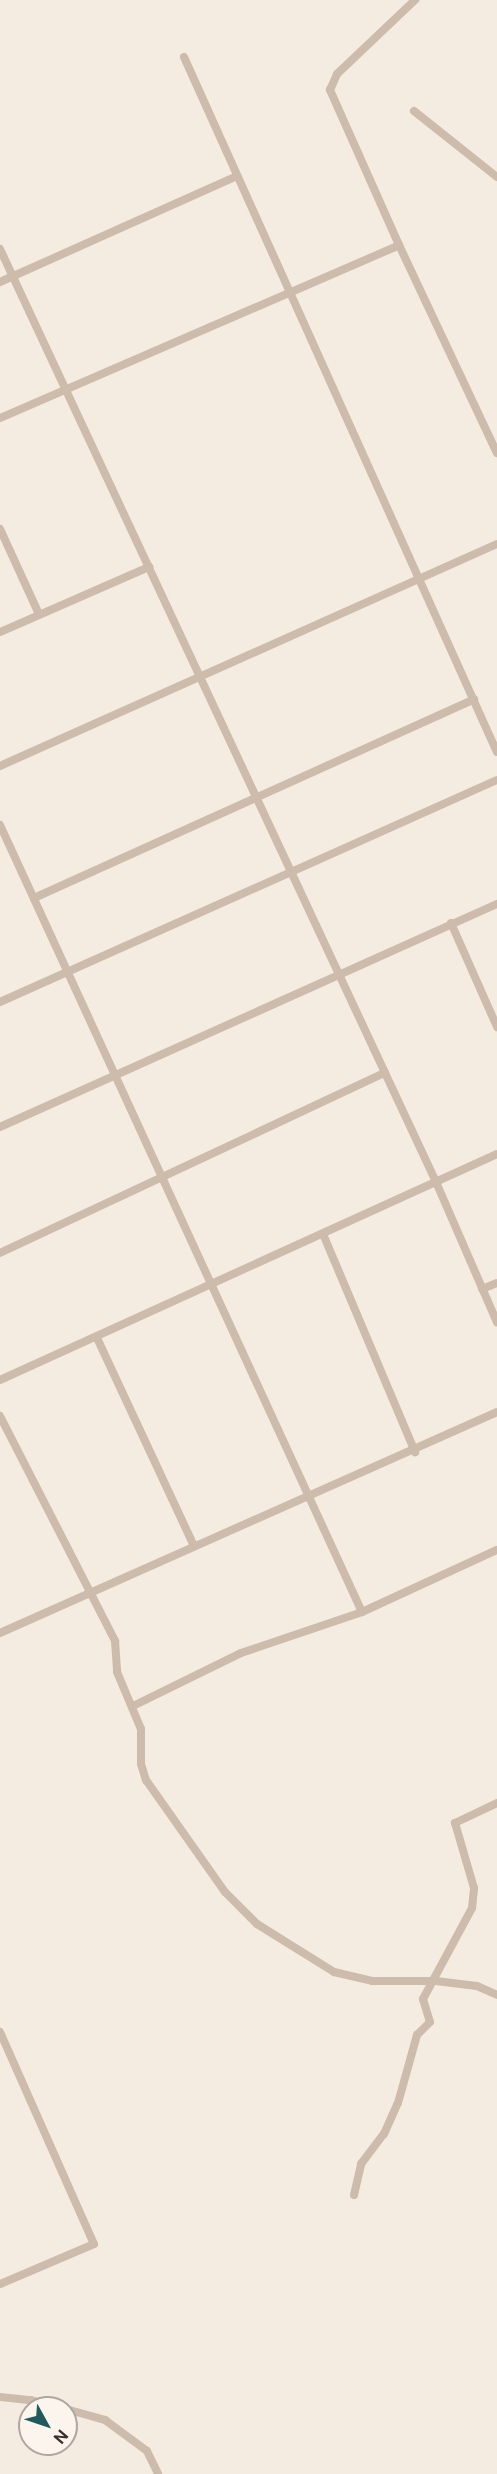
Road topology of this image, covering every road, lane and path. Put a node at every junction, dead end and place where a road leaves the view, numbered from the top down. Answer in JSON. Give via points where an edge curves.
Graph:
{"nodes":[{"id":1,"x":415,"y":0,"type":"edge"},
{"id":2,"x":184,"y":57,"type":"dead end"},
{"id":3,"x":414,"y":111,"type":"dead end"},
{"id":4,"x":237,"y":176,"type":"junction"},
{"id":5,"x":497,"y":177,"type":"edge"},
{"id":6,"x":399,"y":245,"type":"junction"},
{"id":7,"x":0,"y":249,"type":"edge"},
{"id":8,"x":14,"y":276,"type":"junction"},
{"id":9,"x":0,"y":282,"type":"edge"},
{"id":10,"x":289,"y":291,"type":"junction"},
{"id":11,"x":64,"y":389,"type":"junction"},
{"id":12,"x":0,"y":418,"type":"edge"},
{"id":13,"x":497,"y":453,"type":"edge"},
{"id":14,"x":0,"y":529,"type":"edge"},
{"id":15,"x":497,"y":544,"type":"edge"},
{"id":16,"x":149,"y":567,"type":"junction"},
{"id":17,"x":420,"y":579,"type":"junction"},
{"id":18,"x":38,"y":612,"type":"junction"},
{"id":19,"x":0,"y":632,"type":"edge"},
{"id":20,"x":200,"y":675,"type":"junction"},
{"id":21,"x":474,"y":699,"type":"junction"},
{"id":22,"x":497,"y":752,"type":"edge"},
{"id":23,"x":0,"y":766,"type":"edge"},
{"id":24,"x":497,"y":780,"type":"edge"},
{"id":25,"x":256,"y":795,"type":"junction"},
{"id":26,"x":0,"y":825,"type":"edge"},
{"id":27,"x":292,"y":872,"type":"junction"},
{"id":28,"x":34,"y":898,"type":"junction"},
{"id":29,"x":497,"y":904,"type":"edge"},
{"id":30,"x":451,"y":923,"type":"junction"},
{"id":31,"x":68,"y":972,"type":"junction"},
{"id":32,"x":340,"y":975,"type":"junction"},
{"id":33,"x":0,"y":1002,"type":"edge"},
{"id":34,"x":497,"y":1027,"type":"edge"},
{"id":35,"x":385,"y":1073,"type":"junction"},
{"id":36,"x":115,"y":1075,"type":"junction"},
{"id":37,"x":0,"y":1127,"type":"edge"},
{"id":38,"x":497,"y":1154,"type":"edge"},
{"id":39,"x":163,"y":1180,"type":"junction"},
{"id":40,"x":436,"y":1182,"type":"junction"},
{"id":41,"x":323,"y":1234,"type":"junction"},
{"id":42,"x":0,"y":1253,"type":"edge"},
{"id":43,"x":497,"y":1283,"type":"edge"},
{"id":44,"x":211,"y":1286,"type":"junction"},
{"id":45,"x":483,"y":1289,"type":"junction"},
{"id":46,"x":497,"y":1322,"type":"edge"},
{"id":47,"x":97,"y":1338,"type":"junction"},
{"id":48,"x":0,"y":1380,"type":"edge"},
{"id":49,"x":497,"y":1412,"type":"edge"},
{"id":50,"x":0,"y":1416,"type":"edge"},
{"id":51,"x":416,"y":1452,"type":"junction"},
{"id":52,"x":310,"y":1494,"type":"junction"},
{"id":53,"x":194,"y":1546,"type":"junction"},
{"id":54,"x":497,"y":1550,"type":"edge"},
{"id":55,"x":88,"y":1594,"type":"junction"},
{"id":56,"x":362,"y":1612,"type":"junction"},
{"id":57,"x":0,"y":1633,"type":"edge"},
{"id":58,"x":133,"y":1706,"type":"junction"},
{"id":59,"x":497,"y":1803,"type":"edge"},
{"id":60,"x":436,"y":1981,"type":"junction"},
{"id":61,"x":497,"y":1995,"type":"edge"},
{"id":62,"x":0,"y":2032,"type":"edge"},
{"id":63,"x":354,"y":2195,"type":"dead end"},
{"id":64,"x":0,"y":2284,"type":"edge"},
{"id":65,"x":0,"y":2397,"type":"edge"},
{"id":66,"x":18,"y":2399,"type":"edge"},
{"id":67,"x":78,"y":2412,"type":"edge"},
{"id":68,"x":158,"y":2474,"type":"edge"}],
"edges":[{"from":1,"to":6,"type":"street","via":[[337,74],[330,90]]},
{"from":2,"to":4,"type":"street"},
{"from":3,"to":5,"type":"street"},
{"from":4,"to":8,"type":"street"},
{"from":4,"to":10,"type":"street"},
{"from":6,"to":10,"type":"street"},
{"from":6,"to":13,"type":"street"},
{"from":7,"to":8,"type":"street"},
{"from":8,"to":9,"type":"street"},
{"from":8,"to":11,"type":"street"},
{"from":10,"to":11,"type":"street"},
{"from":10,"to":17,"type":"street"},
{"from":11,"to":12,"type":"street"},
{"from":11,"to":16,"type":"street"},
{"from":14,"to":18,"type":"street"},
{"from":15,"to":17,"type":"street"},
{"from":16,"to":18,"type":"street"},
{"from":16,"to":20,"type":"street"},
{"from":17,"to":20,"type":"street"},
{"from":17,"to":21,"type":"street"},
{"from":18,"to":19,"type":"street"},
{"from":20,"to":23,"type":"street"},
{"from":20,"to":25,"type":"street"},
{"from":21,"to":22,"type":"street"},
{"from":21,"to":25,"type":"street"},
{"from":24,"to":27,"type":"street"},
{"from":25,"to":27,"type":"street"},
{"from":25,"to":28,"type":"street"},
{"from":26,"to":28,"type":"street"},
{"from":27,"to":31,"type":"street"},
{"from":27,"to":32,"type":"street"},
{"from":28,"to":31,"type":"street"},
{"from":29,"to":30,"type":"street"},
{"from":30,"to":32,"type":"street"},
{"from":30,"to":34,"type":"street"},
{"from":31,"to":33,"type":"street"},
{"from":31,"to":36,"type":"street"},
{"from":32,"to":35,"type":"street"},
{"from":32,"to":36,"type":"street"},
{"from":35,"to":39,"type":"street"},
{"from":35,"to":40,"type":"street"},
{"from":36,"to":37,"type":"street"},
{"from":36,"to":39,"type":"street"},
{"from":38,"to":40,"type":"street"},
{"from":39,"to":42,"type":"street"},
{"from":39,"to":44,"type":"street"},
{"from":40,"to":41,"type":"street"},
{"from":40,"to":45,"type":"street"},
{"from":41,"to":44,"type":"street"},
{"from":41,"to":51,"type":"street"},
{"from":43,"to":45,"type":"street"},
{"from":44,"to":47,"type":"street"},
{"from":44,"to":52,"type":"street"},
{"from":45,"to":46,"type":"street"},
{"from":47,"to":48,"type":"street"},
{"from":47,"to":53,"type":"street"},
{"from":49,"to":51,"type":"street"},
{"from":50,"to":55,"type":"street"},
{"from":51,"to":52,"type":"street"},
{"from":52,"to":53,"type":"street"},
{"from":52,"to":56,"type":"street"},
{"from":53,"to":55,"type":"street"},
{"from":54,"to":56,"type":"street"},
{"from":55,"to":57,"type":"street"},
{"from":55,"to":58,"type":"street","via":[[116,1641],[117,1672]]},
{"from":56,"to":58,"type":"street","via":[[241,1653]]},
{"from":58,"to":60,"type":"street","via":[[141,1729],[141,1764],[146,1780],[225,1892],[256,1924],[334,1972],[372,1981]]},
{"from":59,"to":60,"type":"street","via":[[455,1823],[474,1888],[472,1908]]},
{"from":60,"to":61,"type":"street","via":[[477,1986]]},
{"from":60,"to":63,"type":"street","via":[[423,2000],[430,2022],[417,2035],[398,2103],[384,2134],[362,2164]]},
{"from":62,"to":64,"type":"street","via":[[94,2244]]},
{"from":65,"to":66,"type":"street"},
{"from":67,"to":68,"type":"street","via":[[105,2420],[147,2451]]}]}
